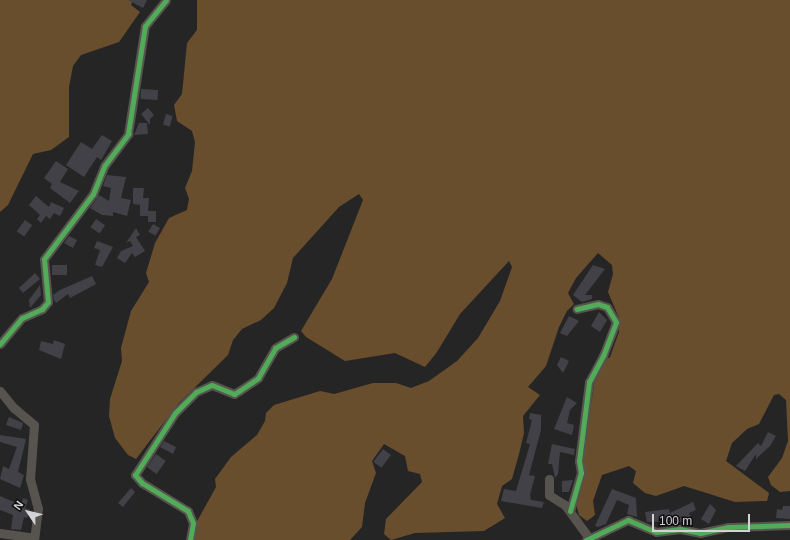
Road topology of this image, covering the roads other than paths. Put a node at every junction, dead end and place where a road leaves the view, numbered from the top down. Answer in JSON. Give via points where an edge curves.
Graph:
{"nodes":[{"id":1,"x":166,"y":0,"type":"edge"},
{"id":2,"x":577,"y":309,"type":"dead end"},
{"id":3,"x":294,"y":337,"type":"dead end"},
{"id":4,"x":0,"y":344,"type":"edge"},
{"id":5,"x":0,"y":391,"type":"edge"},
{"id":6,"x":549,"y":479,"type":"dead end"},
{"id":7,"x":570,"y":511,"type":"junction"},
{"id":8,"x":790,"y":525,"type":"edge"},
{"id":9,"x":0,"y":533,"type":"edge"},
{"id":10,"x":700,"y":536,"type":"edge"},
{"id":11,"x":34,"y":539,"type":"edge"},
{"id":12,"x":588,"y":539,"type":"edge"},
{"id":13,"x":190,"y":540,"type":"edge"}],
"edges":[{"from":1,"to":4,"type":"street","via":[[145,26],[128,134],[105,165],[93,194],[44,259],[48,302],[42,309],[22,318]]},
{"from":2,"to":7,"type":"street","via":[[598,304],[607,307],[616,322],[603,356],[589,382],[579,461],[580,473]]},
{"from":3,"to":13,"type":"street","via":[[276,348],[258,378],[234,394],[212,385],[196,392],[175,413],[135,475],[142,483],[188,511],[193,523]]},
{"from":5,"to":11,"type":"street","via":[[23,417],[34,425],[30,479],[38,508]]},
{"from":6,"to":7,"type":"street","via":[[549,495]]},
{"from":7,"to":12,"type":"street"},
{"from":8,"to":10,"type":"street","via":[[728,527]]},
{"from":9,"to":11,"type":"street"},
{"from":10,"to":12,"type":"street","via":[[680,529],[656,532],[628,520],[608,532]]}]}
